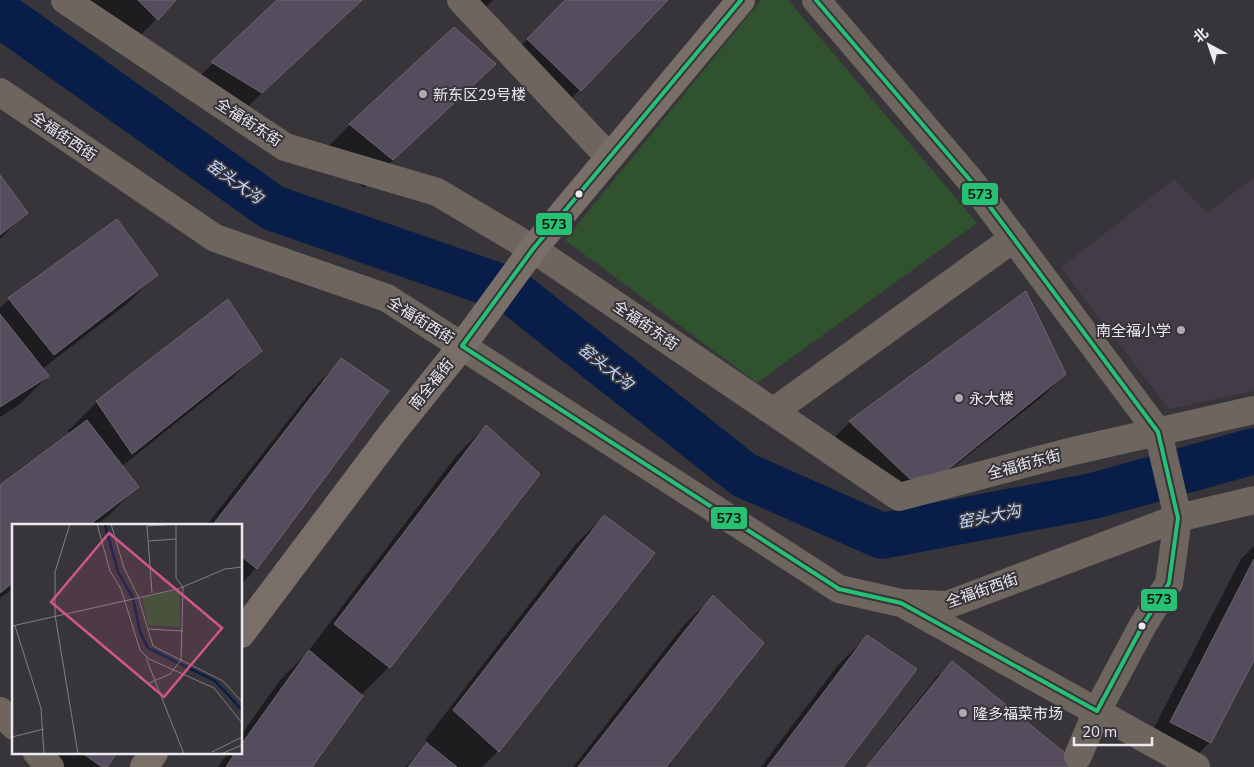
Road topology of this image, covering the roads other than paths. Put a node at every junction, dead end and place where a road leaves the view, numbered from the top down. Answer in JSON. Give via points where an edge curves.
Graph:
{"nodes":[{"id":1,"x":65,"y":0,"type":"edge"},
{"id":2,"x":460,"y":0,"type":"edge"},
{"id":3,"x":741,"y":0,"type":"edge"},
{"id":4,"x":816,"y":0,"type":"edge"},
{"id":5,"x":0,"y":92,"type":"edge"},
{"id":6,"x":610,"y":157,"type":"junction"},
{"id":7,"x":1014,"y":238,"type":"junction"},
{"id":8,"x":534,"y":249,"type":"junction"},
{"id":9,"x":462,"y":346,"type":"junction"},
{"id":10,"x":1254,"y":410,"type":"edge"},
{"id":11,"x":774,"y":411,"type":"junction"},
{"id":12,"x":1158,"y":432,"type":"junction"},
{"id":13,"x":1254,"y":500,"type":"edge"},
{"id":14,"x":1178,"y":518,"type":"junction"},
{"id":15,"x":901,"y":603,"type":"junction"},
{"id":16,"x":242,"y":633,"type":"edge"},
{"id":17,"x":0,"y":711,"type":"edge"},
{"id":18,"x":1097,"y":711,"type":"junction"},
{"id":19,"x":12,"y":724,"type":"edge"},
{"id":20,"x":39,"y":754,"type":"edge"},
{"id":21,"x":153,"y":754,"type":"edge"},
{"id":22,"x":1078,"y":756,"type":"dead end"},
{"id":23,"x":50,"y":767,"type":"edge"},
{"id":24,"x":144,"y":767,"type":"edge"},
{"id":25,"x":1196,"y":767,"type":"edge"}],
"edges":[{"from":1,"to":8,"type":"street","name":"全福街东街","via":[[285,147],[437,192]]},
{"from":2,"to":6,"type":"street"},
{"from":3,"to":6,"type":"street","name":"南全福街"},
{"from":4,"to":7,"type":"street","via":[[970,180]]},
{"from":5,"to":9,"type":"street","name":"全福街西街","via":[[215,238],[387,298]]},
{"from":6,"to":8,"type":"street","name":"南全福街"},
{"from":7,"to":11,"type":"street"},
{"from":7,"to":12,"type":"street"},
{"from":8,"to":9,"type":"street","name":"南全福街"},
{"from":8,"to":11,"type":"street","name":"全福街东街"},
{"from":9,"to":15,"type":"street","name":"全福街西街","via":[[839,589]]},
{"from":9,"to":16,"type":"street","name":"南全福街"},
{"from":10,"to":12,"type":"street","name":"全福街东街"},
{"from":11,"to":12,"type":"street","name":"全福街东街","via":[[899,497]]},
{"from":12,"to":14,"type":"street"},
{"from":13,"to":14,"type":"street","name":"全福街西街"},
{"from":14,"to":15,"type":"street","name":"全福街西街","via":[[947,605]]},
{"from":14,"to":18,"type":"street","via":[[1169,583]]},
{"from":15,"to":18,"type":"street"},
{"from":17,"to":19,"type":"street"},
{"from":18,"to":22,"type":"street"},
{"from":18,"to":25,"type":"street"},
{"from":20,"to":23,"type":"street"},
{"from":21,"to":24,"type":"street"}]}
